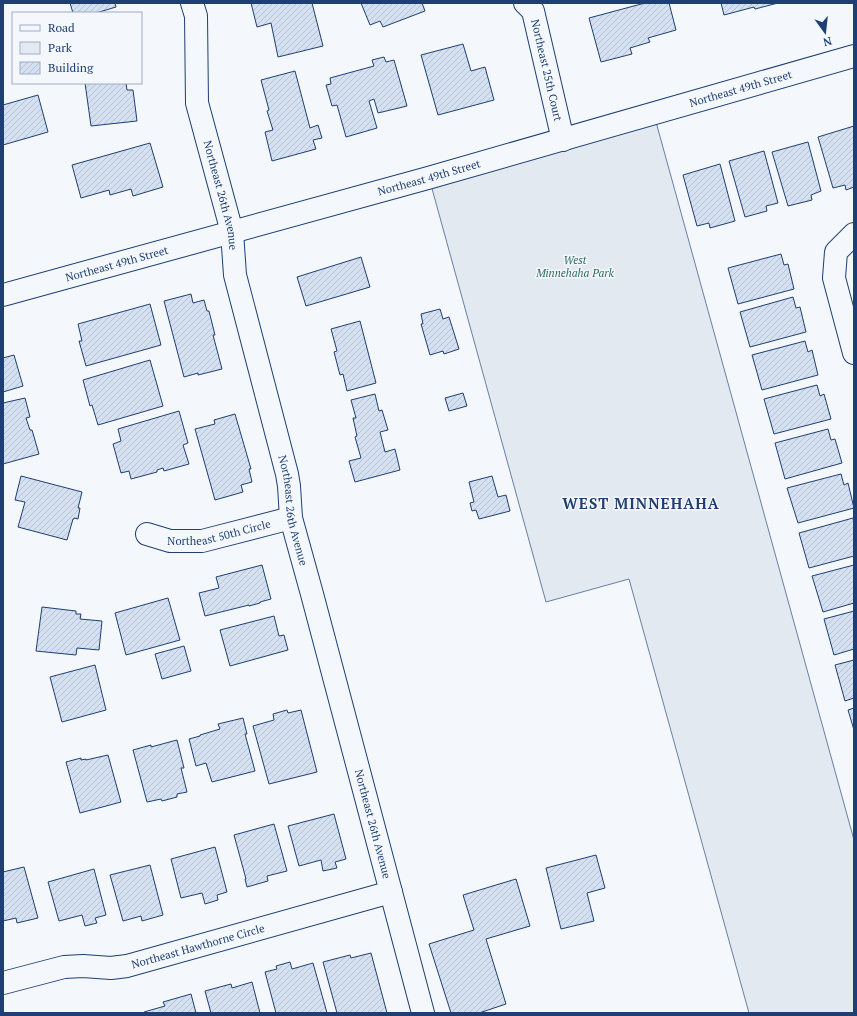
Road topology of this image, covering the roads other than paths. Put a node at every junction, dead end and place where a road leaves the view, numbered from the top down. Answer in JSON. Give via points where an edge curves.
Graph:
{"nodes":[{"id":1,"x":192,"y":3,"type":"edge"},
{"id":2,"x":525,"y":3,"type":"edge"},
{"id":3,"x":854,"y":56,"type":"edge"},
{"id":4,"x":563,"y":140,"type":"junction"},
{"id":5,"x":232,"y":232,"type":"junction"},
{"id":6,"x":854,"y":234,"type":"edge"},
{"id":7,"x":3,"y":295,"type":"edge"},
{"id":8,"x":854,"y":353,"type":"edge"},
{"id":9,"x":291,"y":518,"type":"junction"},
{"id":10,"x":147,"y":534,"type":"dead end"},
{"id":11,"x":391,"y":892,"type":"junction"},
{"id":12,"x":3,"y":983,"type":"edge"},
{"id":13,"x":423,"y":1013,"type":"edge"}],
"edges":[{"from":1,"to":5,"type":"street","name":"Northeast 26th Avenue","via":[[196,16],[197,103]]},
{"from":2,"to":4,"type":"street","name":"Northeast 25th Court","via":[[533,11]]},
{"from":3,"to":4,"type":"street","name":"Northeast 49th Street"},
{"from":4,"to":5,"type":"street","name":"Northeast 49th Street"},
{"from":5,"to":7,"type":"street","name":"Northeast 49th Street"},
{"from":5,"to":9,"type":"street","name":"Northeast 26th Avenue","via":[[235,275],[287,474]]},
{"from":6,"to":8,"type":"street","via":[[836,252],[834,278]]},
{"from":9,"to":10,"type":"street","name":"Northeast 50th Circle","via":[[202,541],[170,541]]},
{"from":9,"to":11,"type":"street","name":"Northeast 26th Avenue"},
{"from":11,"to":12,"type":"street","name":"Northeast Hawthorne Circle","via":[[127,966],[64,967]]},
{"from":11,"to":13,"type":"street","name":"Northeast 26th Avenue"}]}
